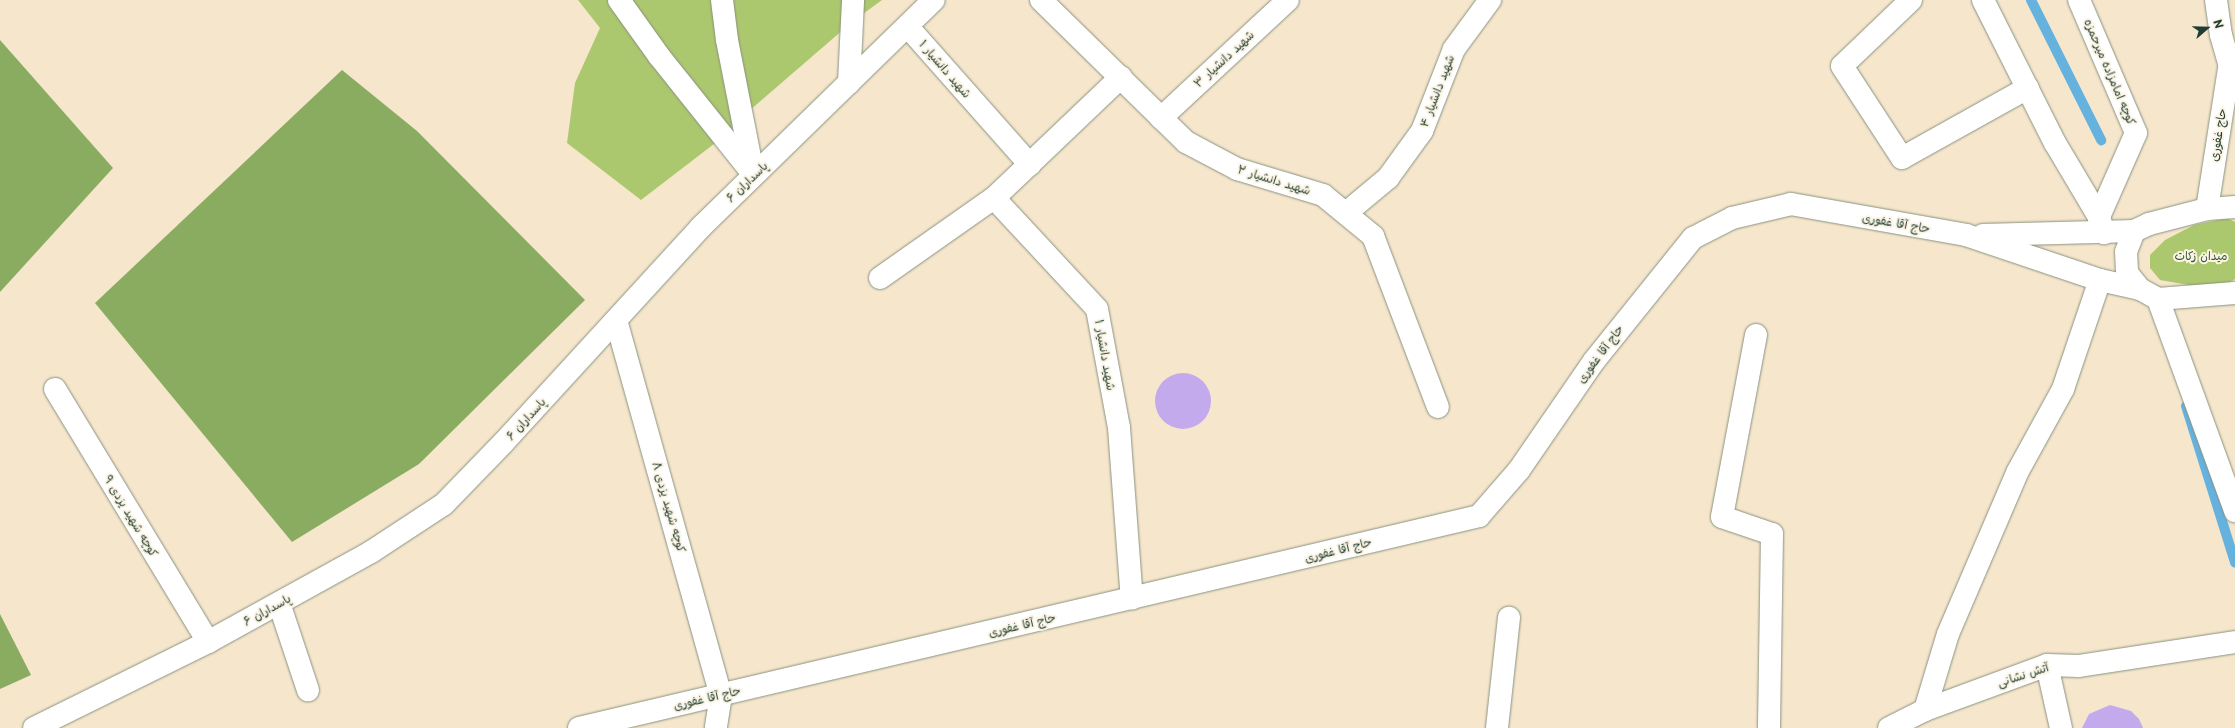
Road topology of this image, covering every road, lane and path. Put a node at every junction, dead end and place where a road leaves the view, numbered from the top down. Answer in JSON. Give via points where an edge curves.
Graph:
{"nodes":[{"id":1,"x":619,"y":0,"type":"edge"},
{"id":2,"x":722,"y":0,"type":"edge"},
{"id":3,"x":853,"y":0,"type":"edge"},
{"id":4,"x":934,"y":0,"type":"edge"},
{"id":5,"x":1041,"y":0,"type":"edge"},
{"id":6,"x":1288,"y":0,"type":"edge"},
{"id":7,"x":1490,"y":0,"type":"edge"},
{"id":8,"x":1911,"y":0,"type":"edge"},
{"id":9,"x":1983,"y":0,"type":"edge"},
{"id":10,"x":2079,"y":0,"type":"edge"},
{"id":11,"x":2216,"y":0,"type":"edge"},
{"id":12,"x":908,"y":27,"type":"junction"},
{"id":13,"x":2228,"y":35,"type":"edge"},
{"id":14,"x":2230,"y":62,"type":"junction"},
{"id":15,"x":1121,"y":77,"type":"junction"},
{"id":16,"x":849,"y":83,"type":"junction"},
{"id":17,"x":2235,"y":85,"type":"edge"},
{"id":18,"x":2028,"y":88,"type":"junction"},
{"id":19,"x":1161,"y":118,"type":"junction"},
{"id":20,"x":1030,"y":165,"type":"junction"},
{"id":21,"x":754,"y":175,"type":"junction"},
{"id":22,"x":994,"y":198,"type":"junction"},
{"id":23,"x":2235,"y":207,"type":"edge"},
{"id":24,"x":2207,"y":208,"type":"junction"},
{"id":25,"x":1346,"y":213,"type":"junction"},
{"id":26,"x":2101,"y":225,"type":"junction"},
{"id":27,"x":2134,"y":231,"type":"junction"},
{"id":28,"x":1966,"y":235,"type":"junction"},
{"id":29,"x":880,"y":278,"type":"dead end"},
{"id":30,"x":2100,"y":280,"type":"junction"},
{"id":31,"x":2235,"y":293,"type":"edge"},
{"id":32,"x":2149,"y":294,"type":"junction"},
{"id":33,"x":616,"y":320,"type":"junction"},
{"id":34,"x":1756,"y":334,"type":"dead end"},
{"id":35,"x":55,"y":389,"type":"dead end"},
{"id":36,"x":1438,"y":407,"type":"dead end"},
{"id":37,"x":2235,"y":511,"type":"edge"},
{"id":38,"x":1132,"y":599,"type":"junction"},
{"id":39,"x":280,"y":603,"type":"junction"},
{"id":40,"x":1509,"y":618,"type":"dead end"},
{"id":41,"x":208,"y":642,"type":"junction"},
{"id":42,"x":2235,"y":642,"type":"edge"},
{"id":43,"x":2047,"y":665,"type":"junction"},
{"id":44,"x":308,"y":690,"type":"dead end"},
{"id":45,"x":721,"y":695,"type":"junction"},
{"id":46,"x":1925,"y":710,"type":"junction"},
{"id":47,"x":34,"y":728,"type":"edge"},
{"id":48,"x":579,"y":728,"type":"edge"},
{"id":49,"x":716,"y":728,"type":"edge"},
{"id":50,"x":1497,"y":728,"type":"edge"},
{"id":51,"x":1770,"y":728,"type":"edge"},
{"id":52,"x":1889,"y":728,"type":"edge"},
{"id":53,"x":2061,"y":728,"type":"edge"}],
"edges":[{"from":1,"to":21,"type":"street","via":[[659,56]]},
{"from":2,"to":21,"type":"street","via":[[727,40]]},
{"from":3,"to":16,"type":"street"},
{"from":4,"to":12,"type":"street","name":"پاسداران ۶"},
{"from":5,"to":15,"type":"street","name":"شهید دانشیار ۲"},
{"from":6,"to":19,"type":"street","name":"شهید دانشیار ۳"},
{"from":7,"to":25,"type":"street","name":"شهید دانشیار ۴","via":[[1454,49],[1422,131],[1388,178]]},
{"from":8,"to":18,"type":"street","via":[[1842,66],[1902,158]]},
{"from":9,"to":18,"type":"street"},
{"from":10,"to":26,"type":"street","name":"کوچه امامزاده میرحمزه","via":[[2136,133]]},
{"from":11,"to":13,"type":"street","name":"حاج غفوری"},
{"from":12,"to":16,"type":"street","name":"پاسداران ۶"},
{"from":12,"to":20,"type":"street","name":"شهید دانشیار ۱"},
{"from":13,"to":14,"type":"street","name":"حاج غفوری"},
{"from":14,"to":17,"type":"street","name":"حاج غفوری"},
{"from":14,"to":24,"type":"street","name":"حاج غفوری"},
{"from":15,"to":19,"type":"street","name":"شهید دانشیار ۲"},
{"from":15,"to":20,"type":"street"},
{"from":16,"to":21,"type":"street","name":"پاسداران ۶"},
{"from":18,"to":26,"type":"street","via":[[2055,143]]},
{"from":19,"to":25,"type":"street","name":"شهید دانشیار ۲","via":[[1186,142],[1237,169],[1323,195]]},
{"from":20,"to":22,"type":"street"},
{"from":21,"to":33,"type":"street","name":"پاسداران ۶"},
{"from":22,"to":29,"type":"street"},
{"from":22,"to":38,"type":"street","name":"شهید دانشیار ۱","via":[[1097,309],[1119,428]]},
{"from":23,"to":24,"type":"street"},
{"from":24,"to":27,"type":"street","via":[[2175,215]]},
{"from":25,"to":36,"type":"street","name":"شهید دانشیار ۲","via":[[1374,236]]},
{"from":26,"to":27,"type":"street","name":"حاج آقا غفوری"},
{"from":26,"to":28,"type":"street","name":"حاج آقا غفوری"},
{"from":27,"to":32,"type":"street","via":[[2126,252],[2127,273]]},
{"from":28,"to":30,"type":"street","name":"حاج آقا غفوری"},
{"from":28,"to":38,"type":"street","name":"حاج آقا غفوری","via":[[1791,204],[1732,218],[1693,238],[1594,360],[1518,470],[1479,516]]},
{"from":30,"to":32,"type":"street","name":"حاج آقا غفوری"},
{"from":30,"to":46,"type":"street","via":[[2063,389],[2018,471],[1948,634]]},
{"from":31,"to":32,"type":"street","name":"حاج آقا غفوری"},
{"from":32,"to":37,"type":"street"},
{"from":33,"to":39,"type":"street","name":"پاسداران ۶","via":[[444,504],[371,552]]},
{"from":33,"to":45,"type":"street","name":"کوچه شهید یزدی ۸"},
{"from":34,"to":51,"type":"street","via":[[1722,517],[1772,534]]},
{"from":35,"to":41,"type":"street","name":"کوچه شهید یزدی ۹"},
{"from":38,"to":45,"type":"street","name":"حاج آقا غفوری"},
{"from":39,"to":41,"type":"street","name":"پاسداران ۶"},
{"from":39,"to":44,"type":"street"},
{"from":40,"to":50,"type":"street"},
{"from":41,"to":47,"type":"street","name":"پاسداران ۶"},
{"from":42,"to":43,"type":"street","name":"آتش نشانی","via":[[2079,666]]},
{"from":43,"to":46,"type":"street","name":"آتش نشانی"},
{"from":43,"to":53,"type":"street"},
{"from":45,"to":48,"type":"street","name":"حاج آقا غفوری"},
{"from":45,"to":49,"type":"street"},
{"from":46,"to":52,"type":"street","name":"آتش نشانی"}]}
